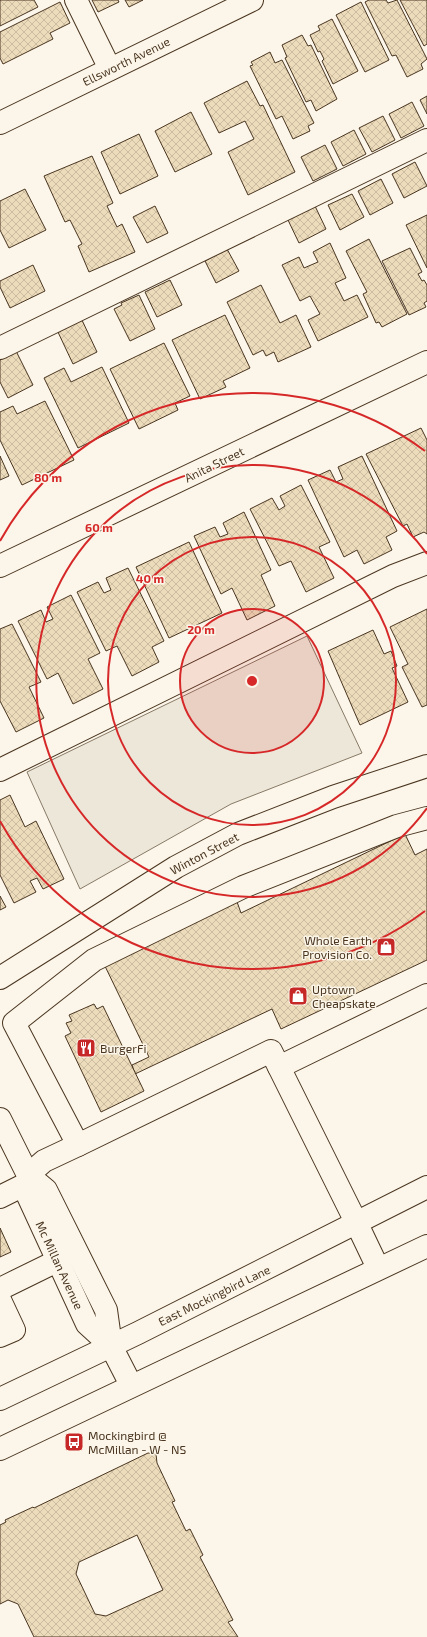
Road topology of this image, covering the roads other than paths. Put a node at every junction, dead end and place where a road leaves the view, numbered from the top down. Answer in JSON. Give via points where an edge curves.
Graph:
{"nodes":[{"id":1,"x":76,"y":0,"type":"edge"},
{"id":2,"x":252,"y":0,"type":"edge"},
{"id":3,"x":110,"y":69,"type":"junction"},
{"id":4,"x":0,"y":122,"type":"edge"},
{"id":5,"x":427,"y":140,"type":"edge"},
{"id":6,"x":0,"y":348,"type":"edge"},
{"id":7,"x":427,"y":362,"type":"edge"},
{"id":8,"x":427,"y":563,"type":"edge"},
{"id":9,"x":0,"y":566,"type":"edge"},
{"id":10,"x":427,"y":766,"type":"edge"},
{"id":11,"x":0,"y":770,"type":"edge"},
{"id":12,"x":427,"y":818,"type":"edge"},
{"id":13,"x":0,"y":978,"type":"edge"},
{"id":14,"x":427,"y":996,"type":"edge"},
{"id":15,"x":7,"y":1027,"type":"edge"},
{"id":16,"x":279,"y":1067,"type":"junction"},
{"id":17,"x":0,"y":1119,"type":"edge"},
{"id":18,"x":78,"y":1144,"type":"junction"},
{"id":19,"x":30,"y":1179,"type":"junction"},
{"id":20,"x":427,"y":1187,"type":"edge"},
{"id":21,"x":0,"y":1197,"type":"edge"},
{"id":22,"x":357,"y":1224,"type":"junction"},
{"id":23,"x":427,"y":1246,"type":"edge"},
{"id":24,"x":57,"y":1261,"type":"junction"},
{"id":25,"x":378,"y":1268,"type":"junction"},
{"id":26,"x":0,"y":1289,"type":"edge"},
{"id":27,"x":0,"y":1300,"type":"edge"},
{"id":28,"x":0,"y":1336,"type":"edge"},
{"id":29,"x":111,"y":1346,"type":"junction"},
{"id":30,"x":131,"y":1385,"type":"junction"},
{"id":31,"x":0,"y":1399,"type":"edge"},
{"id":32,"x":0,"y":1449,"type":"edge"}],
"edges":[{"from":1,"to":3,"type":"street"},
{"from":2,"to":3,"type":"street","name":"Ellsworth Avenue"},
{"from":3,"to":4,"type":"street","name":"Ellsworth Avenue"},
{"from":5,"to":6,"type":"street"},
{"from":7,"to":9,"type":"street","name":"Anita Street"},
{"from":8,"to":11,"type":"street","via":[[393,576]]},
{"from":10,"to":13,"type":"street","name":"Winton Street","via":[[333,797],[238,834],[176,867]]},
{"from":12,"to":15,"type":"street","via":[[397,826],[243,887],[94,960]]},
{"from":14,"to":16,"type":"street"},
{"from":15,"to":18,"type":"street"},
{"from":16,"to":18,"type":"street","via":[[271,1051]]},
{"from":16,"to":22,"type":"street"},
{"from":17,"to":19,"type":"street","name":"Mc Millan Avenue"},
{"from":18,"to":19,"type":"street","via":[[44,1161]]},
{"from":19,"to":21,"type":"street"},
{"from":19,"to":24,"type":"street","name":"Mc Millan Avenue","via":[[28,1196]]},
{"from":19,"to":29,"type":"street","name":"Mc Millan Avenue","via":[[46,1190],[106,1310]]},
{"from":20,"to":22,"type":"street","name":"East Mockingbird Lane"},
{"from":22,"to":25,"type":"street"},
{"from":22,"to":29,"type":"street","name":"East Mockingbird Lane"},
{"from":23,"to":25,"type":"street"},
{"from":24,"to":26,"type":"street"},
{"from":24,"to":29,"type":"street","name":"Mc Millan Avenue","via":[[87,1324]]},
{"from":25,"to":30,"type":"street"},
{"from":27,"to":28,"type":"street","via":[[14,1330]]},
{"from":29,"to":30,"type":"street","name":"Mc Millan Avenue"},
{"from":29,"to":31,"type":"street","name":"East Mockingbird Lane"},
{"from":30,"to":32,"type":"street"}]}
